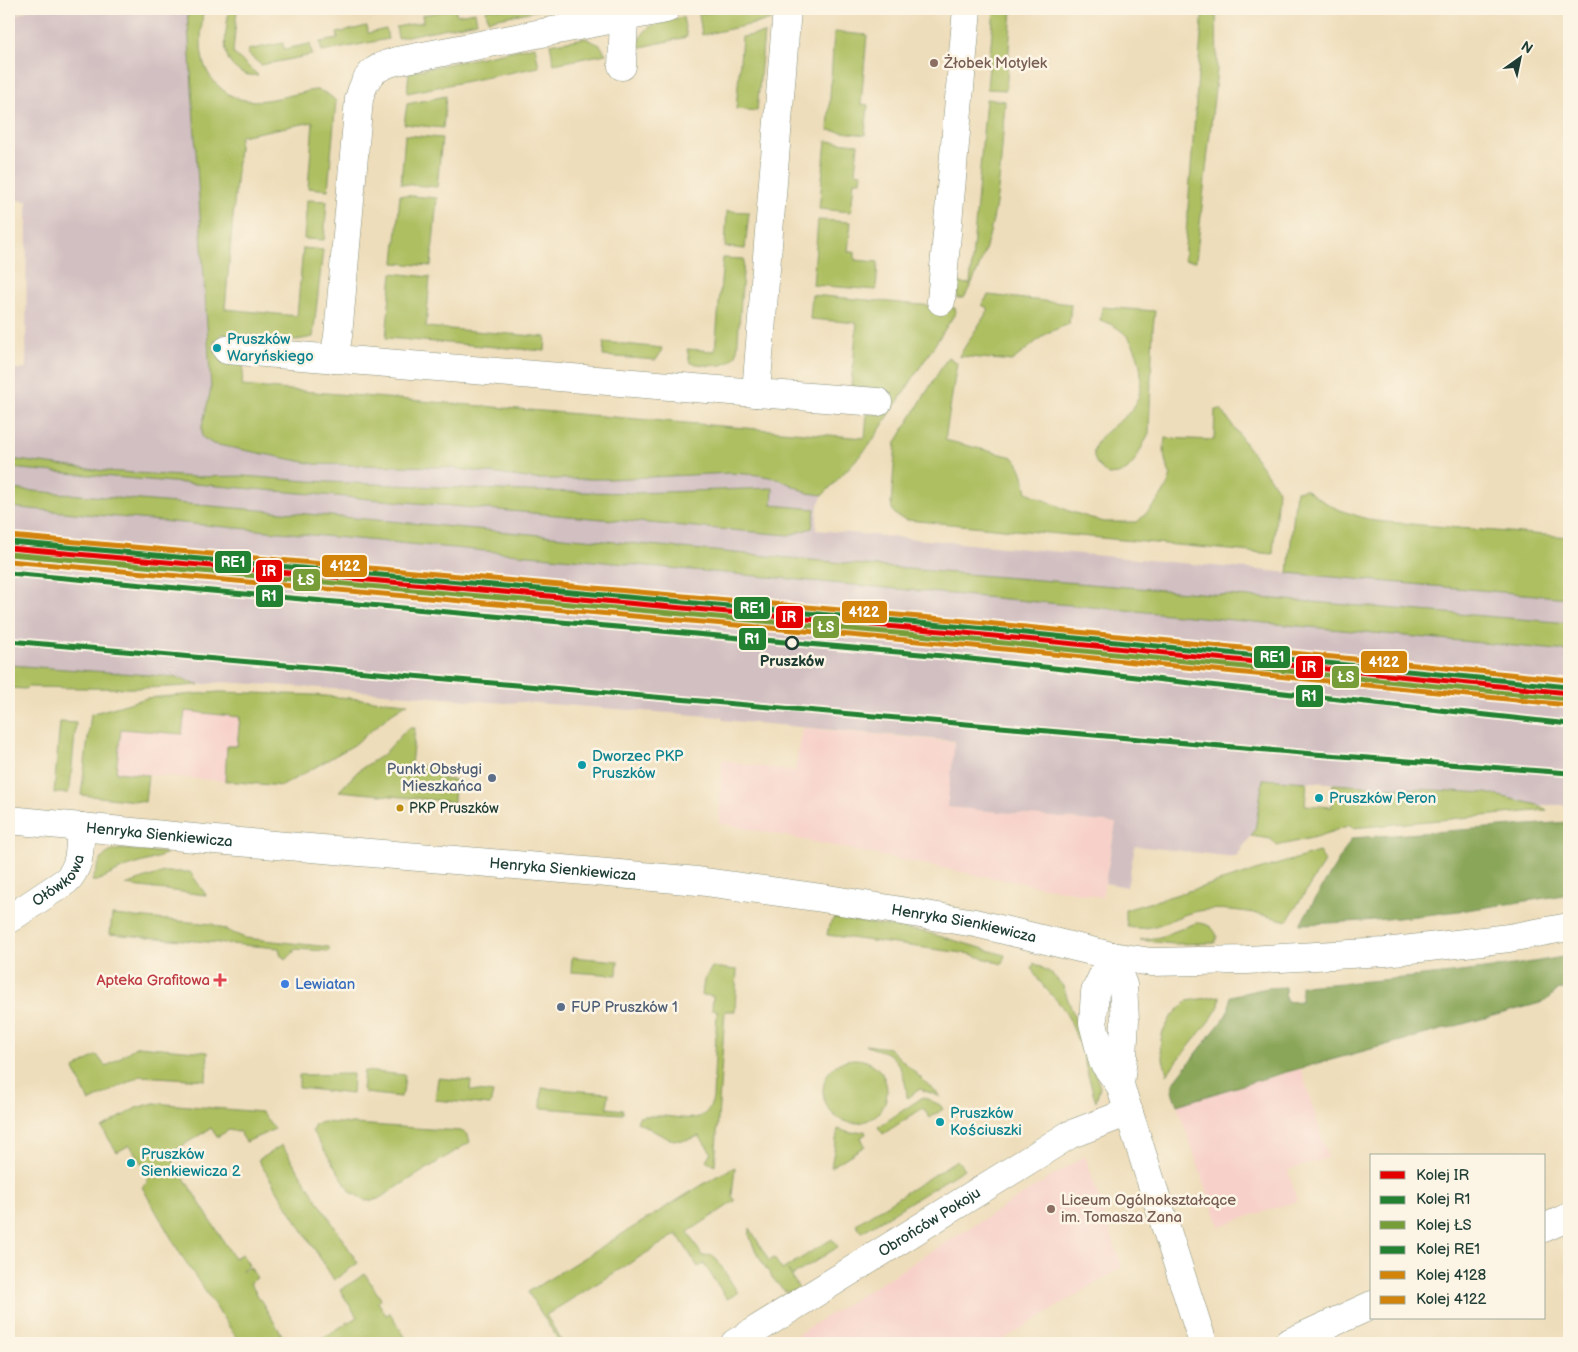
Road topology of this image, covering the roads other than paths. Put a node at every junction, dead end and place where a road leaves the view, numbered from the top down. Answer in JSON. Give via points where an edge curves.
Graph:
{"nodes":[{"id":1,"x":666,"y":9,"type":"edge"},
{"id":2,"x":787,"y":9,"type":"edge"},
{"id":3,"x":967,"y":9,"type":"edge"},
{"id":4,"x":623,"y":13,"type":"edge"},
{"id":5,"x":622,"y":66,"type":"dead end"},
{"id":6,"x":941,"y":301,"type":"dead end"},
{"id":7,"x":227,"y":350,"type":"dead end"},
{"id":8,"x":334,"y":359,"type":"junction"},
{"id":9,"x":756,"y":393,"type":"junction"},
{"id":10,"x":878,"y":402,"type":"dead end"},
{"id":11,"x":9,"y":820,"type":"edge"},
{"id":12,"x":81,"y":827,"type":"junction"},
{"id":13,"x":9,"y":919,"type":"edge"},
{"id":14,"x":1569,"y":927,"type":"edge"},
{"id":15,"x":1112,"y":956,"type":"junction"},
{"id":16,"x":1128,"y":1112,"type":"junction"},
{"id":17,"x":1569,"y":1217,"type":"edge"},
{"id":18,"x":1546,"y":1227,"type":"edge"},
{"id":19,"x":1370,"y":1306,"type":"edge"},
{"id":20,"x":735,"y":1343,"type":"edge"},
{"id":21,"x":1203,"y":1343,"type":"edge"},
{"id":22,"x":1288,"y":1343,"type":"edge"}],
"edges":[{"from":1,"to":4,"type":"street"},
{"from":2,"to":9,"type":"street"},
{"from":3,"to":6,"type":"street"},
{"from":4,"to":5,"type":"street"},
{"from":4,"to":8,"type":"street","via":[[397,61],[381,66],[366,79],[359,99]]},
{"from":7,"to":8,"type":"street"},
{"from":8,"to":9,"type":"street"},
{"from":9,"to":10,"type":"street"},
{"from":11,"to":12,"type":"street","name":"Henryka Sienkiewicza"},
{"from":12,"to":13,"type":"street","name":"Ołówkowa","via":[[78,864],[72,875]]},
{"from":12,"to":15,"type":"street","name":"Henryka Sienkiewicza","via":[[698,881],[975,923]]},
{"from":14,"to":15,"type":"street","name":"Henryka Sienkiewicza","via":[[1509,938],[1375,953],[1151,962]]},
{"from":15,"to":16,"type":"street","via":[[1095,992],[1093,1023],[1103,1062],[1120,1085]]},
{"from":16,"to":20,"type":"street","name":"Obrońców Pokoju","via":[[1069,1135]]},
{"from":16,"to":21,"type":"street"},
{"from":17,"to":18,"type":"street"},
{"from":19,"to":22,"type":"street"}]}
